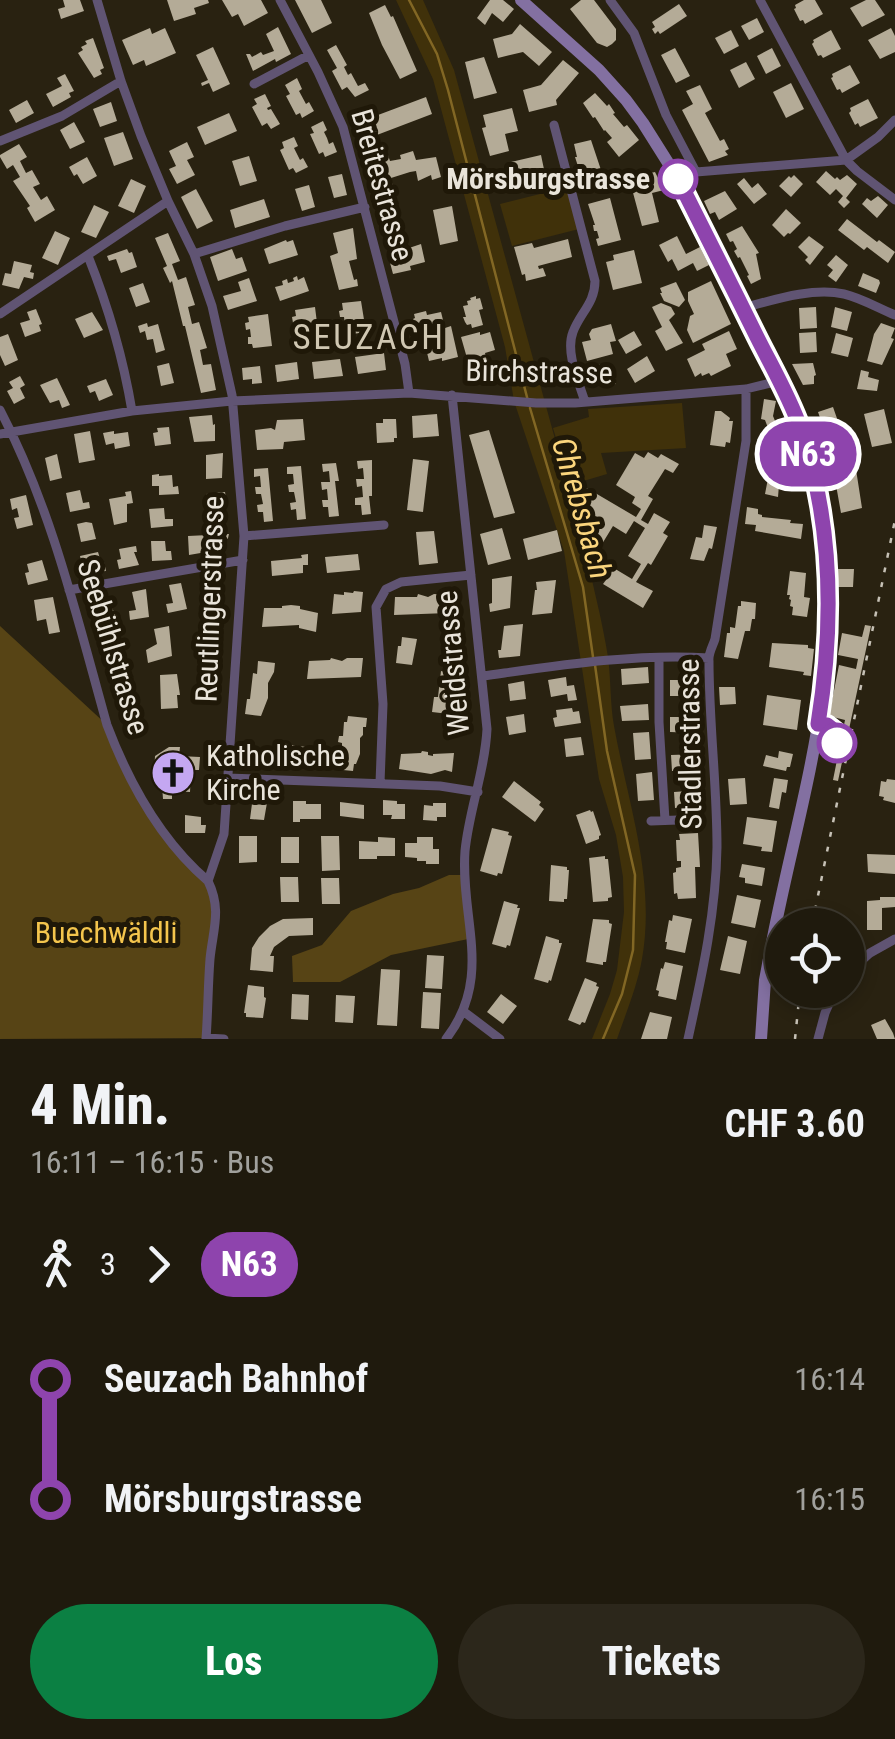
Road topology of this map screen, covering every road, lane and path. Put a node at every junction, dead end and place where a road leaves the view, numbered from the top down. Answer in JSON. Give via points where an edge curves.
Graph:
{"nodes":[{"id":1,"x":97,"y":0,"type":"edge"},
{"id":2,"x":280,"y":0,"type":"edge"},
{"id":3,"x":610,"y":0,"type":"edge"},
{"id":4,"x":760,"y":0,"type":"edge"},
{"id":5,"x":532,"y":3,"type":"edge"},
{"id":6,"x":309,"y":55,"type":"junction"},
{"id":7,"x":121,"y":80,"type":"junction"},
{"id":8,"x":254,"y":84,"type":"dead end"},
{"id":9,"x":895,"y":120,"type":"edge"},
{"id":10,"x":554,"y":125,"type":"dead end"},
{"id":11,"x":0,"y":140,"type":"edge"},
{"id":12,"x":846,"y":160,"type":"junction"},
{"id":13,"x":696,"y":172,"type":"junction"},
{"id":14,"x":677,"y":178,"type":"junction"},
{"id":15,"x":895,"y":200,"type":"edge"},
{"id":16,"x":168,"y":201,"type":"junction"},
{"id":17,"x":365,"y":207,"type":"junction"},
{"id":18,"x":194,"y":254,"type":"junction"},
{"id":19,"x":88,"y":256,"type":"junction"},
{"id":20,"x":743,"y":308,"type":"junction"},
{"id":21,"x":0,"y":314,"type":"edge"},
{"id":22,"x":895,"y":314,"type":"edge"},
{"id":23,"x":778,"y":381,"type":"junction"},
{"id":24,"x":746,"y":389,"type":"junction"},
{"id":25,"x":409,"y":393,"type":"junction"},
{"id":26,"x":452,"y":395,"type":"junction"},
{"id":27,"x":232,"y":401,"type":"junction"},
{"id":28,"x":585,"y":402,"type":"junction"},
{"id":29,"x":0,"y":410,"type":"edge"},
{"id":30,"x":132,"y":411,"type":"junction"},
{"id":31,"x":12,"y":432,"type":"junction"},
{"id":32,"x":0,"y":434,"type":"edge"},
{"id":33,"x":384,"y":525,"type":"dead end"},
{"id":34,"x":244,"y":536,"type":"junction"},
{"id":35,"x":243,"y":560,"type":"junction"},
{"id":36,"x":471,"y":574,"type":"junction"},
{"id":37,"x":70,"y":590,"type":"junction"},
{"id":38,"x":659,"y":658,"type":"junction"},
{"id":39,"x":708,"y":658,"type":"junction"},
{"id":40,"x":483,"y":676,"type":"junction"},
{"id":41,"x":227,"y":778,"type":"junction"},
{"id":42,"x":380,"y":783,"type":"junction"},
{"id":43,"x":478,"y":792,"type":"junction"},
{"id":44,"x":652,"y":820,"type":"dead end"},
{"id":45,"x":665,"y":820,"type":"junction"},
{"id":46,"x":678,"y":820,"type":"dead end"},
{"id":47,"x":208,"y":881,"type":"junction"},
{"id":48,"x":895,"y":938,"type":"edge"},
{"id":49,"x":865,"y":959,"type":"edge"},
{"id":50,"x":827,"y":1008,"type":"edge"},
{"id":51,"x":463,"y":1011,"type":"junction"},
{"id":52,"x":206,"y":1038,"type":"edge"},
{"id":53,"x":224,"y":1039,"type":"edge"},
{"id":54,"x":446,"y":1039,"type":"edge"},
{"id":55,"x":500,"y":1039,"type":"edge"},
{"id":56,"x":688,"y":1039,"type":"edge"},
{"id":57,"x":761,"y":1039,"type":"edge"},
{"id":58,"x":818,"y":1039,"type":"edge"}],
"edges":[{"from":1,"to":7,"type":"street","name":"Reutlingerstrasse"},
{"from":2,"to":6,"type":"street","name":"Breitestrasse"},
{"from":3,"to":13,"type":"street","via":[[634,33]]},
{"from":4,"to":12,"type":"street"},
{"from":5,"to":14,"type":"main road","via":[[617,89]]},
{"from":6,"to":8,"type":"street"},
{"from":6,"to":17,"type":"street","name":"Breitestrasse","via":[[344,129]]},
{"from":7,"to":11,"type":"street","via":[[62,116]]},
{"from":7,"to":16,"type":"street","name":"Reutlingerstrasse"},
{"from":9,"to":12,"type":"street"},
{"from":10,"to":28,"type":"street","via":[[595,281],[571,339]]},
{"from":12,"to":13,"type":"street"},
{"from":12,"to":15,"type":"street"},
{"from":13,"to":14,"type":"street"},
{"from":14,"to":20,"type":"main road"},
{"from":16,"to":18,"type":"street","name":"Reutlingerstrasse"},
{"from":16,"to":19,"type":"street"},
{"from":17,"to":18,"type":"street"},
{"from":17,"to":25,"type":"street","name":"Breitestrasse"},
{"from":18,"to":27,"type":"street","name":"Reutlingerstrasse"},
{"from":19,"to":21,"type":"street"},
{"from":19,"to":30,"type":"street","via":[[104,294]]},
{"from":20,"to":22,"type":"street","via":[[824,292]]},
{"from":20,"to":23,"type":"main road"},
{"from":23,"to":24,"type":"street","name":"Birchstrasse"},
{"from":23,"to":57,"type":"main road","via":[[807,451],[822,519],[828,638],[818,724],[770,948]]},
{"from":24,"to":28,"type":"street","name":"Birchstrasse"},
{"from":24,"to":39,"type":"street","name":"Stadlerstrasse","via":[[746,441]]},
{"from":25,"to":26,"type":"street","name":"Birchstrasse"},
{"from":25,"to":27,"type":"street","name":"Birchstrasse"},
{"from":26,"to":28,"type":"street","name":"Birchstrasse"},
{"from":26,"to":36,"type":"street","name":"Weidstrasse"},
{"from":27,"to":30,"type":"street","name":"Birchstrasse"},
{"from":27,"to":34,"type":"street","name":"Reutlingerstrasse"},
{"from":29,"to":31,"type":"street","name":"Seebühlstrasse"},
{"from":30,"to":31,"type":"street","name":"Birchstrasse"},
{"from":31,"to":32,"type":"street","name":"Birchstrasse"},
{"from":31,"to":37,"type":"street","name":"Seebühlstrasse"},
{"from":33,"to":34,"type":"street"},
{"from":34,"to":35,"type":"street","name":"Reutlingerstrasse"},
{"from":35,"to":37,"type":"street"},
{"from":35,"to":41,"type":"street","name":"Reutlingerstrasse"},
{"from":36,"to":40,"type":"street","name":"Weidstrasse"},
{"from":36,"to":42,"type":"street","via":[[400,582],[386,589],[376,607]]},
{"from":37,"to":47,"type":"street","name":"Seebühlstrasse","via":[[121,759],[160,828]]},
{"from":38,"to":39,"type":"street"},
{"from":38,"to":40,"type":"street"},
{"from":38,"to":45,"type":"street"},
{"from":39,"to":56,"type":"street","name":"Stadlerstrasse","via":[[716,872]]},
{"from":40,"to":43,"type":"street","name":"Weidstrasse","via":[[486,736]]},
{"from":41,"to":42,"type":"street"},
{"from":41,"to":47,"type":"street","name":"Reutlingerstrasse","via":[[224,834]]},
{"from":42,"to":43,"type":"street"},
{"from":43,"to":51,"type":"street","name":"Weidstrasse","via":[[465,857],[473,945]]},
{"from":44,"to":45,"type":"street"},
{"from":45,"to":46,"type":"street"},
{"from":47,"to":52,"type":"street","name":"Reutlingerstrasse","via":[[218,910]]},
{"from":48,"to":49,"type":"street"},
{"from":50,"to":58,"type":"street"},
{"from":51,"to":54,"type":"street","name":"Weidstrasse"},
{"from":51,"to":55,"type":"street"},
{"from":52,"to":53,"type":"street"}]}
